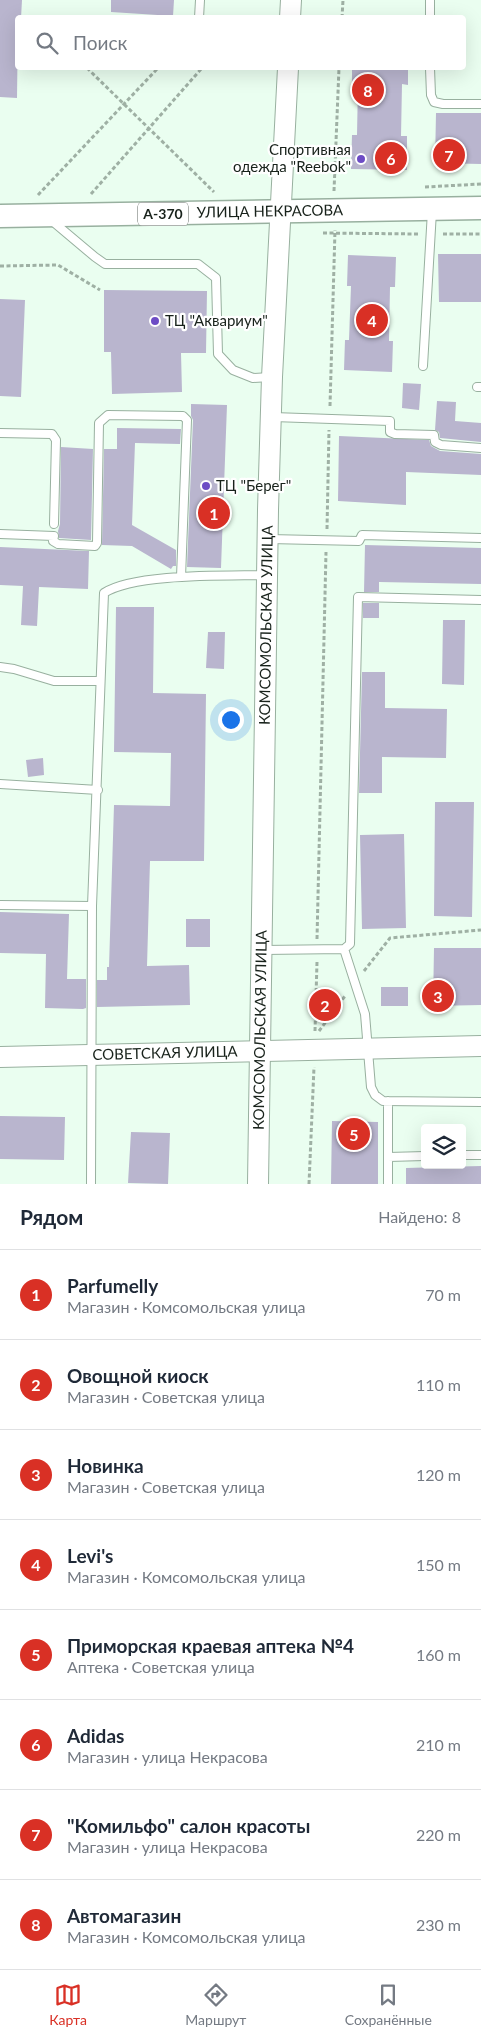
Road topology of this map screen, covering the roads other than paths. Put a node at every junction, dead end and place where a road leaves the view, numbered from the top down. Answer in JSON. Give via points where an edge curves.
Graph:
{"nodes":[{"id":1,"x":200,"y":0,"type":"edge"},
{"id":2,"x":291,"y":0,"type":"edge"},
{"id":3,"x":430,"y":0,"type":"edge"},
{"id":4,"x":199,"y":15,"type":"edge"},
{"id":5,"x":290,"y":15,"type":"edge"},
{"id":6,"x":430,"y":15,"type":"edge"},
{"id":7,"x":288,"y":70,"type":"edge"},
{"id":8,"x":430,"y":70,"type":"edge"},
{"id":9,"x":481,"y":104,"type":"edge"},
{"id":10,"x":40,"y":207,"type":"junction"},
{"id":11,"x":481,"y":208,"type":"edge"},
{"id":12,"x":432,"y":209,"type":"junction"},
{"id":13,"x":280,"y":211,"type":"junction"},
{"id":14,"x":0,"y":216,"type":"edge"},
{"id":15,"x":423,"y":366,"type":"dead end"},
{"id":16,"x":272,"y":377,"type":"junction"},
{"id":17,"x":270,"y":417,"type":"junction"},
{"id":18,"x":0,"y":433,"type":"edge"},
{"id":19,"x":481,"y":448,"type":"edge"},
{"id":20,"x":54,"y":524,"type":"dead end"},
{"id":21,"x":0,"y":534,"type":"edge"},
{"id":22,"x":481,"y":538,"type":"edge"},
{"id":23,"x":267,"y":539,"type":"junction"},
{"id":24,"x":266,"y":575,"type":"junction"},
{"id":25,"x":182,"y":578,"type":"junction"},
{"id":26,"x":481,"y":600,"type":"edge"},
{"id":27,"x":0,"y":667,"type":"edge"},
{"id":28,"x":100,"y":681,"type":"junction"},
{"id":29,"x":0,"y":784,"type":"edge"},
{"id":30,"x":98,"y":790,"type":"junction"},
{"id":31,"x":0,"y":905,"type":"edge"},
{"id":32,"x":92,"y":906,"type":"junction"},
{"id":33,"x":344,"y":949,"type":"junction"},
{"id":34,"x":263,"y":950,"type":"junction"},
{"id":35,"x":481,"y":1046,"type":"edge"},
{"id":36,"x":367,"y":1049,"type":"junction"},
{"id":37,"x":262,"y":1051,"type":"junction"},
{"id":38,"x":93,"y":1054,"type":"junction"},
{"id":39,"x":0,"y":1057,"type":"edge"},
{"id":40,"x":388,"y":1102,"type":"junction"},
{"id":41,"x":481,"y":1102,"type":"edge"},
{"id":42,"x":466,"y":1155,"type":"edge"},
{"id":43,"x":481,"y":1155,"type":"edge"},
{"id":44,"x":421,"y":1156,"type":"edge"},
{"id":45,"x":388,"y":1157,"type":"junction"},
{"id":46,"x":91,"y":1184,"type":"edge"},
{"id":47,"x":258,"y":1184,"type":"edge"},
{"id":48,"x":388,"y":1184,"type":"edge"}],
"edges":[{"from":1,"to":4,"type":"lane"},
{"from":2,"to":5,"type":"main road"},
{"from":3,"to":6,"type":"lane"},
{"from":7,"to":13,"type":"main road","name":"КОМСОМОЛЬСКАЯ УЛИЦА"},
{"from":8,"to":9,"type":"lane","via":[[430,95],[434,102]]},
{"from":10,"to":13,"type":"main road","name":"УЛИЦА НЕКРАСОВА","number":"А-370"},
{"from":10,"to":14,"type":"main road","name":"УЛИЦА НЕКРАСОВА","number":"А-370"},
{"from":10,"to":16,"type":"lane","via":[[105,264],[198,264],[216,278],[218,354],[233,370],[253,378]]},
{"from":11,"to":12,"type":"main road","name":"УЛИЦА НЕКРАСОВА","number":"А-370"},
{"from":12,"to":13,"type":"main road","name":"УЛИЦА НЕКРАСОВА","number":"А-370"},
{"from":12,"to":15,"type":"lane"},
{"from":13,"to":16,"type":"main road","name":"КОМСОМОЛЬСКАЯ УЛИЦА"},
{"from":16,"to":17,"type":"main road","name":"КОМСОМОЛЬСКАЯ УЛИЦА"},
{"from":17,"to":19,"type":"lane","via":[[390,421],[390,432],[395,434],[434,435],[435,442],[441,446]]},
{"from":17,"to":23,"type":"main road","name":"КОМСОМОЛЬСКАЯ УЛИЦА"},
{"from":18,"to":20,"type":"lane","via":[[52,434],[56,440]]},
{"from":21,"to":25,"type":"lane","via":[[54,536],[54,542],[58,544],[94,546],[97,543],[99,423],[108,415],[183,416],[187,420]]},
{"from":22,"to":23,"type":"lane","via":[[362,535],[359,541]]},
{"from":23,"to":24,"type":"main road","name":"КОМСОМОЛЬСКАЯ УЛИЦА"},
{"from":24,"to":25,"type":"lane"},
{"from":24,"to":34,"type":"main road","name":"КОМСОМОЛЬСКАЯ УЛИЦА"},
{"from":25,"to":28,"type":"lane","via":[[134,582],[104,593]]},
{"from":26,"to":33,"type":"lane","via":[[358,597],[350,944]]},
{"from":27,"to":28,"type":"lane","via":[[54,681]]},
{"from":28,"to":30,"type":"lane"},
{"from":29,"to":30,"type":"lane"},
{"from":30,"to":32,"type":"lane"},
{"from":31,"to":32,"type":"lane"},
{"from":32,"to":38,"type":"lane"},
{"from":33,"to":34,"type":"lane"},
{"from":33,"to":36,"type":"lane","via":[[365,1014]]},
{"from":34,"to":37,"type":"main road","name":"КОМСОМОЛЬСКАЯ УЛИЦА"},
{"from":35,"to":36,"type":"main road","name":"СОВЕТСКАЯ УЛИЦА"},
{"from":36,"to":37,"type":"main road","name":"СОВЕТСКАЯ УЛИЦА"},
{"from":36,"to":40,"type":"lane","via":[[371,1087],[375,1095]]},
{"from":37,"to":38,"type":"main road","name":"СОВЕТСКАЯ УЛИЦА"},
{"from":37,"to":47,"type":"main road","name":"КОМСОМОЛЬСКАЯ УЛИЦА"},
{"from":38,"to":39,"type":"main road","name":"СОВЕТСКАЯ УЛИЦА"},
{"from":38,"to":46,"type":"lane"},
{"from":40,"to":41,"type":"lane"},
{"from":40,"to":45,"type":"lane"},
{"from":42,"to":43,"type":"lane"},
{"from":44,"to":45,"type":"lane"},
{"from":45,"to":48,"type":"lane"}]}
